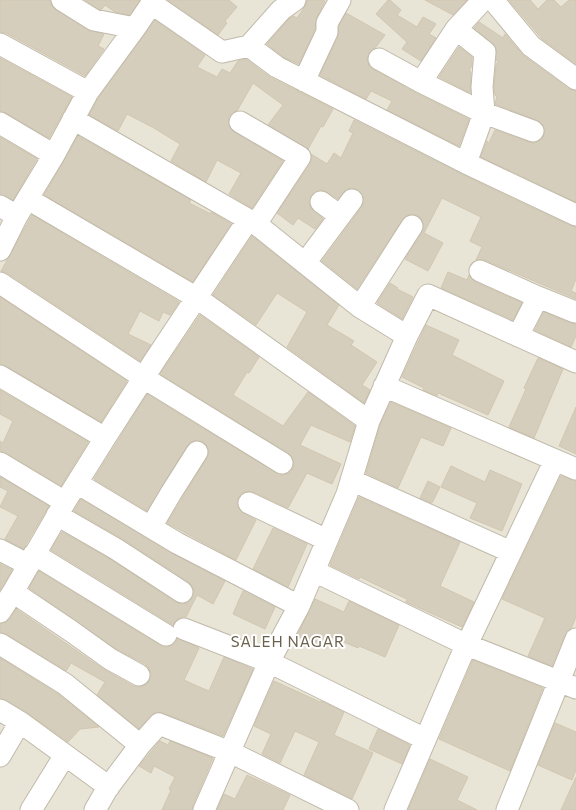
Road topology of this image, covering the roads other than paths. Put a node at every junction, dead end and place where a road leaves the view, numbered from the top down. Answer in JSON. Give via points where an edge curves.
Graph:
{"nodes":[{"id":1,"x":62,"y":0,"type":"edge"},
{"id":2,"x":295,"y":0,"type":"edge"},
{"id":3,"x":340,"y":0,"type":"edge"},
{"id":4,"x":483,"y":0,"type":"edge"},
{"id":5,"x":491,"y":0,"type":"edge"},
{"id":6,"x":153,"y":2,"type":"edge"},
{"id":7,"x":135,"y":28,"type":"junction"},
{"id":8,"x":456,"y":29,"type":"junction"},
{"id":9,"x":0,"y":44,"type":"edge"},
{"id":10,"x":249,"y":46,"type":"junction"},
{"id":11,"x":379,"y":59,"type":"dead end"},
{"id":12,"x":576,"y":79,"type":"edge"},
{"id":13,"x":304,"y":81,"type":"junction"},
{"id":14,"x":421,"y":82,"type":"junction"},
{"id":15,"x":88,"y":92,"type":"junction"},
{"id":16,"x":484,"y":113,"type":"junction"},
{"id":17,"x":73,"y":119,"type":"junction"},
{"id":18,"x":240,"y":122,"type":"dead end"},
{"id":19,"x":0,"y":123,"type":"edge"},
{"id":20,"x":533,"y":131,"type":"dead end"},
{"id":21,"x":54,"y":155,"type":"junction"},
{"id":22,"x":466,"y":163,"type":"junction"},
{"id":23,"x":28,"y":199,"type":"junction"},
{"id":24,"x":321,"y":202,"type":"dead end"},
{"id":25,"x":8,"y":211,"type":"edge"},
{"id":26,"x":576,"y":215,"type":"edge"},
{"id":27,"x":252,"y":222,"type":"junction"},
{"id":28,"x":412,"y":226,"type":"dead end"},
{"id":29,"x":0,"y":250,"type":"edge"},
{"id":30,"x":305,"y":263,"type":"junction"},
{"id":31,"x":480,"y":271,"type":"dead end"},
{"id":32,"x":0,"y":283,"type":"edge"},
{"id":33,"x":538,"y":297,"type":"junction"},
{"id":34,"x":197,"y":298,"type":"junction"},
{"id":35,"x":360,"y":307,"type":"junction"},
{"id":36,"x":574,"y":312,"type":"dead end"},
{"id":37,"x":407,"y":336,"type":"junction"},
{"id":38,"x":518,"y":336,"type":"junction"},
{"id":39,"x":576,"y":362,"type":"edge"},
{"id":40,"x":0,"y":376,"type":"edge"},
{"id":41,"x":144,"y":378,"type":"junction"},
{"id":42,"x":384,"y":386,"type":"junction"},
{"id":43,"x":368,"y":421,"type":"junction"},
{"id":44,"x":105,"y":438,"type":"junction"},
{"id":45,"x":197,"y":452,"type":"dead end"},
{"id":46,"x":555,"y":460,"type":"junction"},
{"id":47,"x":282,"y":462,"type":"dead end"},
{"id":48,"x":0,"y":463,"type":"edge"},
{"id":49,"x":576,"y":469,"type":"edge"},
{"id":50,"x":351,"y":480,"type":"junction"},
{"id":51,"x":77,"y":483,"type":"junction"},
{"id":52,"x":249,"y":503,"type":"dead end"},
{"id":53,"x":61,"y":508,"type":"junction"},
{"id":54,"x":151,"y":527,"type":"junction"},
{"id":55,"x":327,"y":540,"type":"junction"},
{"id":56,"x":0,"y":550,"type":"edge"},
{"id":57,"x":511,"y":552,"type":"junction"},
{"id":58,"x":32,"y":559,"type":"junction"},
{"id":59,"x":314,"y":571,"type":"junction"},
{"id":60,"x":13,"y":592,"type":"junction"},
{"id":61,"x":182,"y":592,"type":"dead end"},
{"id":62,"x":299,"y":606,"type":"junction"},
{"id":63,"x":0,"y":612,"type":"edge"},
{"id":64,"x":576,"y":640,"type":"edge"},
{"id":65,"x":0,"y":644,"type":"edge"},
{"id":66,"x":467,"y":645,"type":"junction"},
{"id":67,"x":269,"y":662,"type":"junction"},
{"id":68,"x":139,"y":674,"type":"dead end"},
{"id":69,"x":568,"y":684,"type":"edge"},
{"id":70,"x":0,"y":710,"type":"edge"},
{"id":71,"x":20,"y":722,"type":"junction"},
{"id":72,"x":425,"y":739,"type":"junction"},
{"id":73,"x":140,"y":746,"type":"junction"},
{"id":74,"x":230,"y":752,"type":"junction"},
{"id":75,"x":65,"y":755,"type":"junction"},
{"id":76,"x":0,"y":756,"type":"edge"},
{"id":77,"x":109,"y":787,"type":"junction"},
{"id":78,"x":312,"y":802,"type":"edge"},
{"id":79,"x":31,"y":810,"type":"edge"},
{"id":80,"x":95,"y":810,"type":"edge"},
{"id":81,"x":204,"y":810,"type":"edge"},
{"id":82,"x":348,"y":810,"type":"edge"},
{"id":83,"x":395,"y":810,"type":"edge"},
{"id":84,"x":507,"y":810,"type":"edge"}],
"edges":[{"from":1,"to":7,"type":"street","via":[[94,20]]},
{"from":2,"to":10,"type":"street","via":[[281,10]]},
{"from":3,"to":13,"type":"street","via":[[327,23],[327,32]]},
{"from":4,"to":8,"type":"street"},
{"from":5,"to":12,"type":"street","via":[[531,46]]},
{"from":6,"to":7,"type":"street"},
{"from":6,"to":10,"type":"street","via":[[222,52]]},
{"from":7,"to":15,"type":"street"},
{"from":8,"to":14,"type":"street"},
{"from":8,"to":16,"type":"street","via":[[485,52],[482,87]]},
{"from":9,"to":15,"type":"street"},
{"from":10,"to":13,"type":"street","via":[[277,67]]},
{"from":11,"to":14,"type":"street"},
{"from":13,"to":22,"type":"street"},
{"from":14,"to":16,"type":"street"},
{"from":15,"to":17,"type":"street"},
{"from":16,"to":20,"type":"street"},
{"from":16,"to":22,"type":"street"},
{"from":17,"to":21,"type":"street"},
{"from":17,"to":27,"type":"street"},
{"from":18,"to":27,"type":"street","via":[[300,156]]},
{"from":19,"to":21,"type":"street"},
{"from":21,"to":23,"type":"street"},
{"from":22,"to":26,"type":"street"},
{"from":23,"to":25,"type":"street"},
{"from":23,"to":34,"type":"street"},
{"from":24,"to":30,"type":"street","via":[[346,208]]},
{"from":25,"to":29,"type":"street"},
{"from":27,"to":30,"type":"street"},
{"from":27,"to":34,"type":"street"},
{"from":28,"to":35,"type":"street"},
{"from":30,"to":35,"type":"street"},
{"from":31,"to":33,"type":"street"},
{"from":32,"to":41,"type":"street"},
{"from":33,"to":36,"type":"street"},
{"from":33,"to":38,"type":"street"},
{"from":34,"to":41,"type":"street"},
{"from":34,"to":43,"type":"street"},
{"from":35,"to":37,"type":"street"},
{"from":37,"to":38,"type":"street","via":[[428,295]]},
{"from":37,"to":42,"type":"street"},
{"from":38,"to":39,"type":"street"},
{"from":40,"to":44,"type":"street"},
{"from":41,"to":44,"type":"street"},
{"from":41,"to":47,"type":"street"},
{"from":42,"to":43,"type":"street"},
{"from":42,"to":46,"type":"street"},
{"from":43,"to":50,"type":"street"},
{"from":44,"to":51,"type":"street"},
{"from":45,"to":54,"type":"street"},
{"from":46,"to":49,"type":"street"},
{"from":46,"to":57,"type":"street"},
{"from":48,"to":53,"type":"street"},
{"from":50,"to":55,"type":"street"},
{"from":50,"to":57,"type":"street"},
{"from":51,"to":53,"type":"street"},
{"from":51,"to":54,"type":"street"},
{"from":52,"to":55,"type":"street"},
{"from":53,"to":58,"type":"street"},
{"from":53,"to":61,"type":"street","via":[[116,549]]},
{"from":54,"to":62,"type":"street"},
{"from":55,"to":59,"type":"street"},
{"from":56,"to":58,"type":"street"},
{"from":57,"to":66,"type":"street"},
{"from":58,"to":60,"type":"street"},
{"from":58,"to":67,"type":"street","via":[[175,632]]},
{"from":59,"to":62,"type":"street"},
{"from":59,"to":66,"type":"street"},
{"from":60,"to":63,"type":"street"},
{"from":60,"to":68,"type":"street","via":[[110,659]]},
{"from":62,"to":67,"type":"street"},
{"from":64,"to":69,"type":"street"},
{"from":65,"to":73,"type":"street","via":[[65,684]]},
{"from":66,"to":69,"type":"street"},
{"from":66,"to":72,"type":"street"},
{"from":67,"to":72,"type":"street"},
{"from":67,"to":74,"type":"street"},
{"from":69,"to":84,"type":"street"},
{"from":70,"to":71,"type":"street"},
{"from":71,"to":75,"type":"street"},
{"from":71,"to":76,"type":"street"},
{"from":72,"to":83,"type":"street"},
{"from":73,"to":74,"type":"street","via":[[159,724]]},
{"from":73,"to":77,"type":"street"},
{"from":74,"to":78,"type":"street"},
{"from":74,"to":81,"type":"street"},
{"from":75,"to":77,"type":"street"},
{"from":75,"to":79,"type":"street"},
{"from":77,"to":80,"type":"street"},
{"from":78,"to":82,"type":"street"}]}
